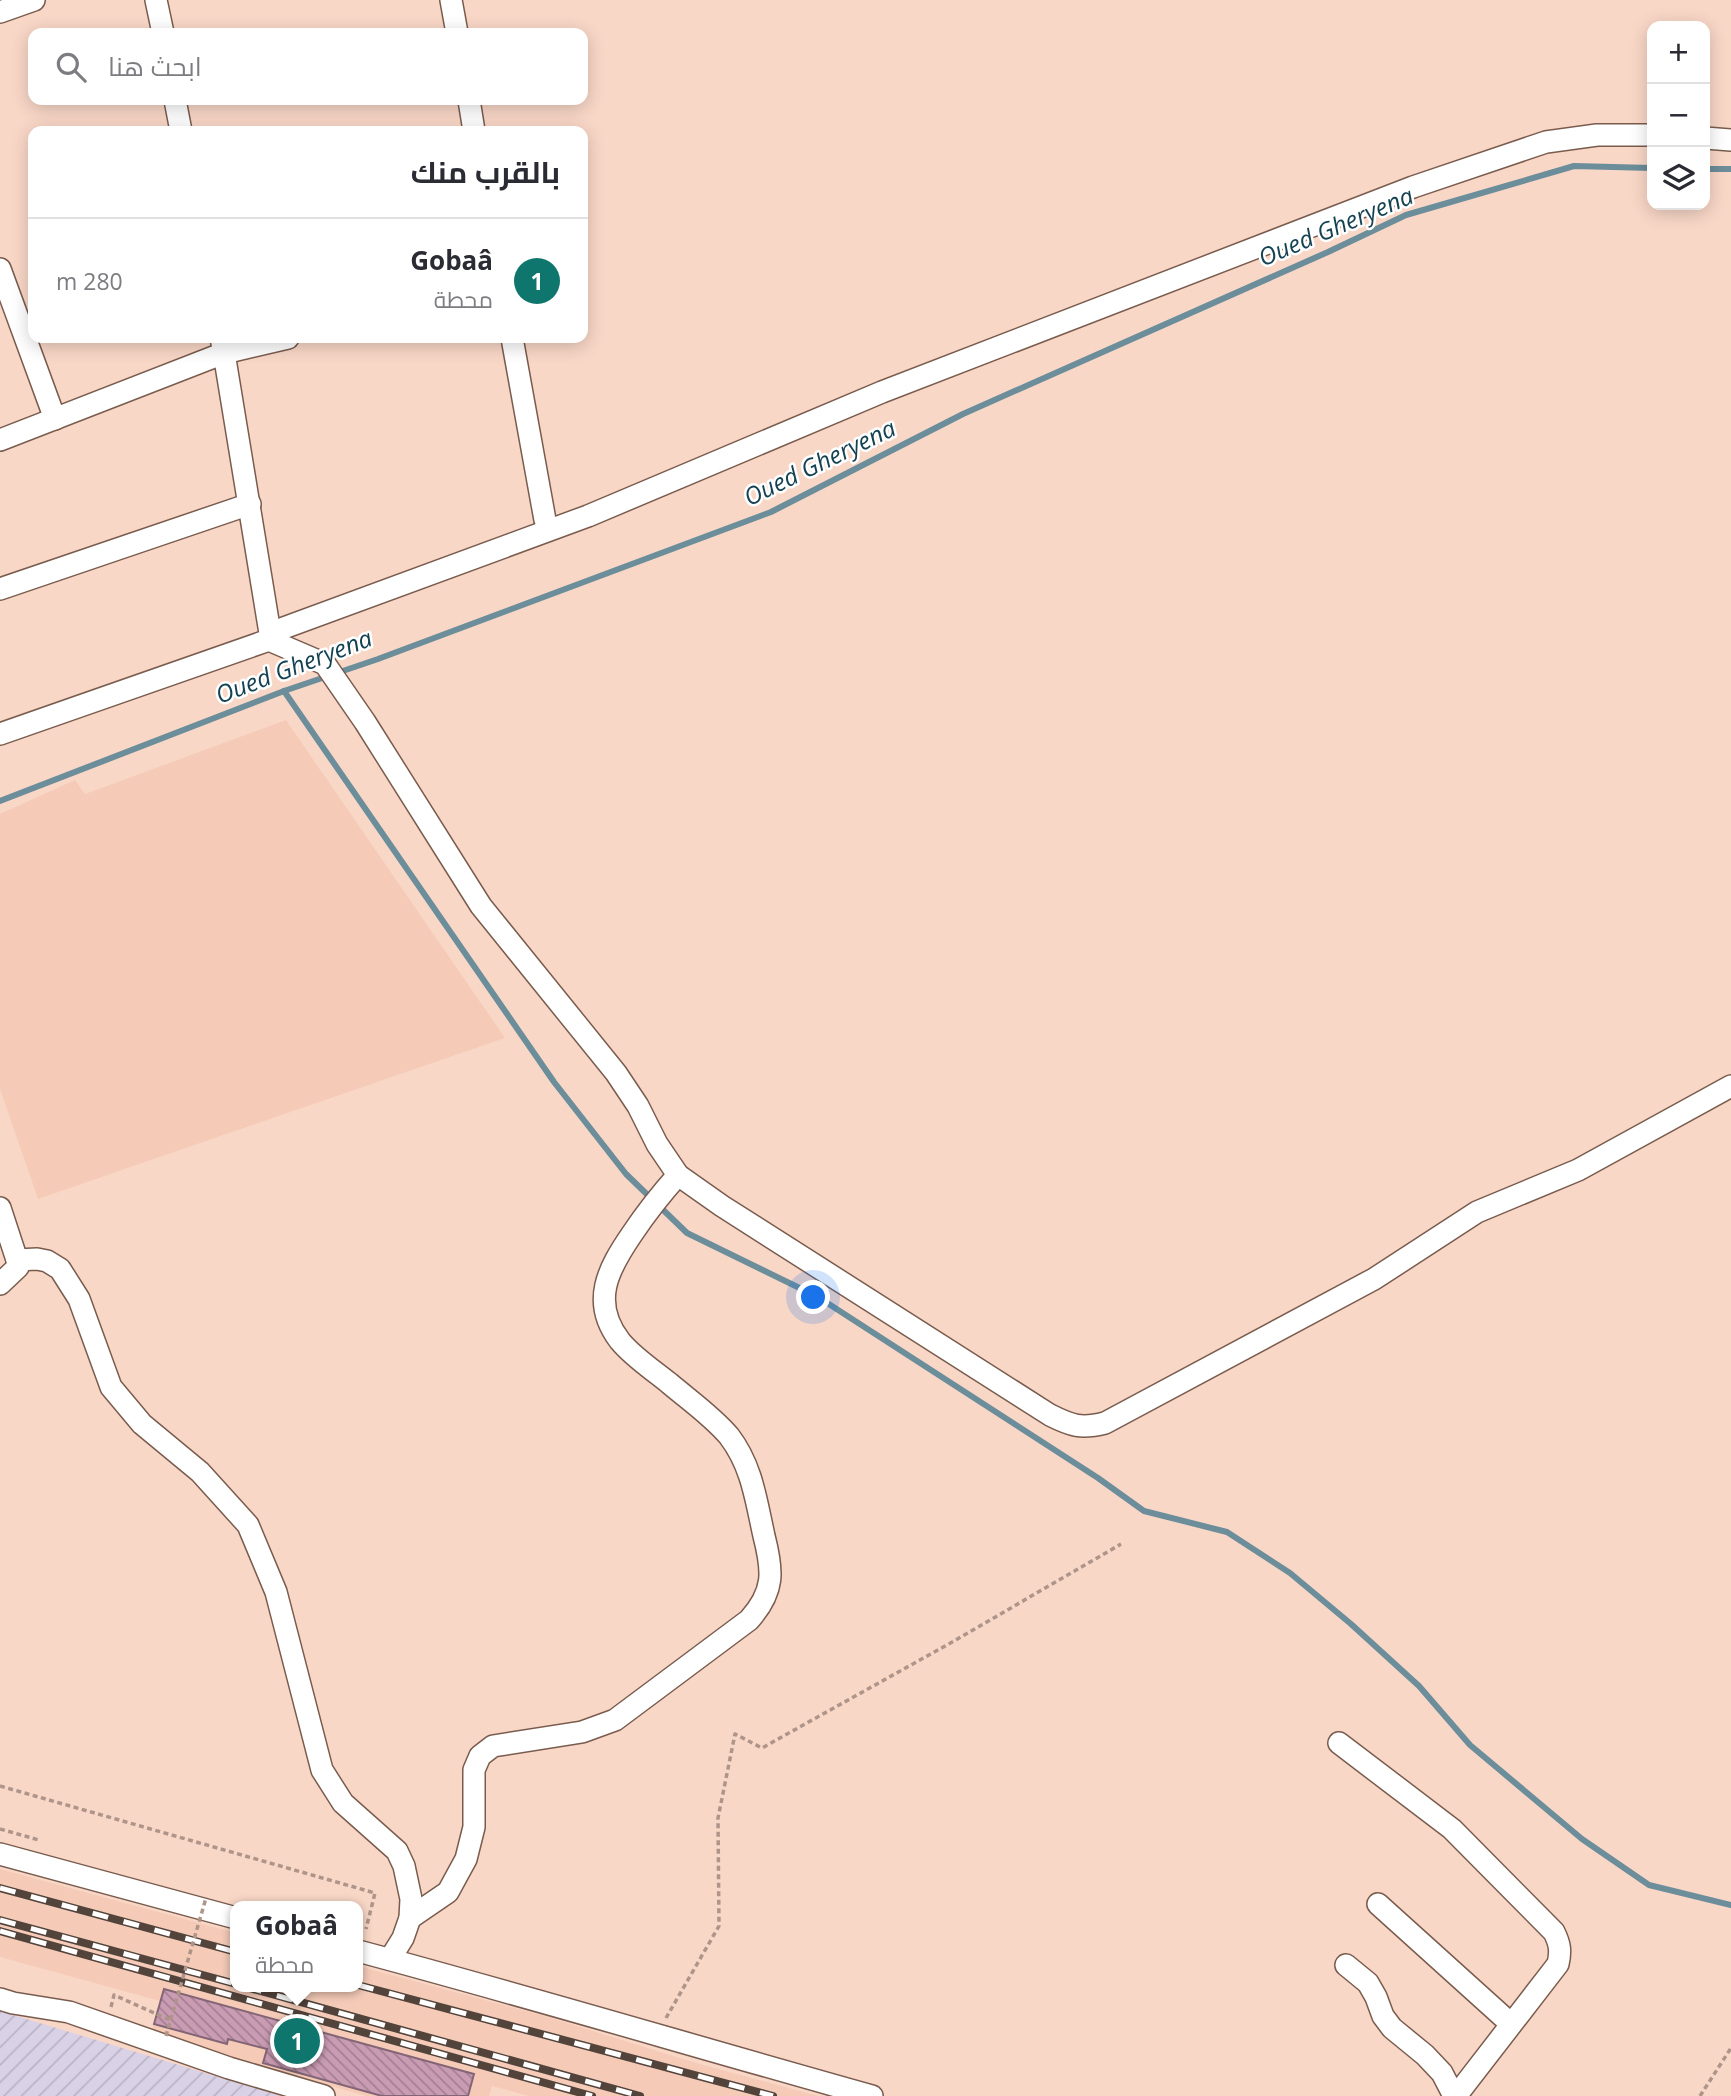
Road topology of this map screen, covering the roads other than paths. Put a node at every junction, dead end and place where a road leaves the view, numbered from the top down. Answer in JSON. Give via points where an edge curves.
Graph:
{"nodes":[{"id":1,"x":34,"y":0,"type":"edge"},
{"id":2,"x":156,"y":0,"type":"edge"},
{"id":3,"x":450,"y":0,"type":"edge"},
{"id":4,"x":0,"y":12,"type":"edge"},
{"id":5,"x":162,"y":28,"type":"edge"},
{"id":6,"x":456,"y":28,"type":"edge"},
{"id":7,"x":176,"y":105,"type":"edge"},
{"id":8,"x":470,"y":105,"type":"edge"},
{"id":9,"x":180,"y":126,"type":"edge"},
{"id":10,"x":473,"y":126,"type":"edge"},
{"id":11,"x":1647,"y":135,"type":"edge"},
{"id":12,"x":1710,"y":138,"type":"edge"},
{"id":13,"x":1731,"y":140,"type":"edge"},
{"id":14,"x":0,"y":269,"type":"edge"},
{"id":15,"x":247,"y":343,"type":"edge"},
{"id":16,"x":513,"y":343,"type":"edge"},
{"id":17,"x":222,"y":346,"type":"edge"},
{"id":18,"x":55,"y":419,"type":"junction"},
{"id":19,"x":0,"y":440,"type":"edge"},
{"id":20,"x":250,"y":504,"type":"junction"},
{"id":21,"x":545,"y":520,"type":"dead end"},
{"id":22,"x":0,"y":589,"type":"edge"},
{"id":23,"x":269,"y":636,"type":"junction"},
{"id":24,"x":0,"y":734,"type":"edge"},
{"id":25,"x":1731,"y":1086,"type":"edge"},
{"id":26,"x":678,"y":1175,"type":"junction"},
{"id":27,"x":0,"y":1208,"type":"edge"},
{"id":28,"x":18,"y":1260,"type":"junction"},
{"id":29,"x":0,"y":1284,"type":"edge"},
{"id":30,"x":1339,"y":1743,"type":"dead end"},
{"id":31,"x":0,"y":1854,"type":"edge"},
{"id":32,"x":1378,"y":1904,"type":"dead end"},
{"id":33,"x":230,"y":1916,"type":"edge"},
{"id":34,"x":410,"y":1918,"type":"junction"},
{"id":35,"x":363,"y":1952,"type":"edge"},
{"id":36,"x":390,"y":1959,"type":"junction"},
{"id":37,"x":1346,"y":1965,"type":"dead end"},
{"id":38,"x":0,"y":1998,"type":"edge"},
{"id":39,"x":1511,"y":2024,"type":"junction"},
{"id":40,"x":324,"y":2096,"type":"edge"},
{"id":41,"x":872,"y":2096,"type":"edge"},
{"id":42,"x":1455,"y":2096,"type":"edge"}],
"edges":[{"from":1,"to":4,"type":"street"},
{"from":2,"to":5,"type":"street"},
{"from":3,"to":6,"type":"street"},
{"from":7,"to":9,"type":"street"},
{"from":8,"to":10,"type":"street"},
{"from":11,"to":23,"type":"street","via":[[1546,142],[1413,187],[882,391],[588,516]]},
{"from":12,"to":13,"type":"street"},
{"from":14,"to":18,"type":"street"},
{"from":15,"to":17,"type":"street"},
{"from":16,"to":21,"type":"street"},
{"from":17,"to":18,"type":"street"},
{"from":17,"to":20,"type":"street"},
{"from":18,"to":19,"type":"street"},
{"from":20,"to":22,"type":"street"},
{"from":20,"to":23,"type":"street"},
{"from":23,"to":24,"type":"street"},
{"from":23,"to":26,"type":"street","via":[[325,664],[481,906],[616,1073]]},
{"from":25,"to":26,"type":"street","via":[[1578,1170],[1477,1212],[1374,1279],[1105,1423],[1089,1427],[1071,1426],[1050,1415]]},
{"from":26,"to":34,"type":"street","via":[[609,1270],[604,1293],[608,1318],[621,1342],[716,1422],[739,1451],[753,1482],[772,1566],[768,1589],[749,1620],[615,1720],[582,1732],[486,1750],[474,1770],[474,1828],[466,1859],[448,1892]]},
{"from":27,"to":28,"type":"street"},
{"from":28,"to":29,"type":"street","via":[[18,1268]]},
{"from":28,"to":34,"type":"street","via":[[47,1261],[60,1269],[79,1299],[111,1387],[142,1424],[200,1472],[248,1525],[276,1592],[322,1770],[343,1803],[397,1851],[409,1883]]},
{"from":30,"to":39,"type":"street","via":[[1452,1829],[1554,1932],[1560,1943],[1558,1964]]},
{"from":31,"to":33,"type":"street"},
{"from":32,"to":39,"type":"street"},
{"from":34,"to":36,"type":"street"},
{"from":35,"to":36,"type":"street"},
{"from":36,"to":41,"type":"street"},
{"from":37,"to":42,"type":"street","via":[[1368,1983],[1391,2028],[1442,2073]]},
{"from":38,"to":40,"type":"street","via":[[69,2012]]},
{"from":39,"to":42,"type":"street"}]}
